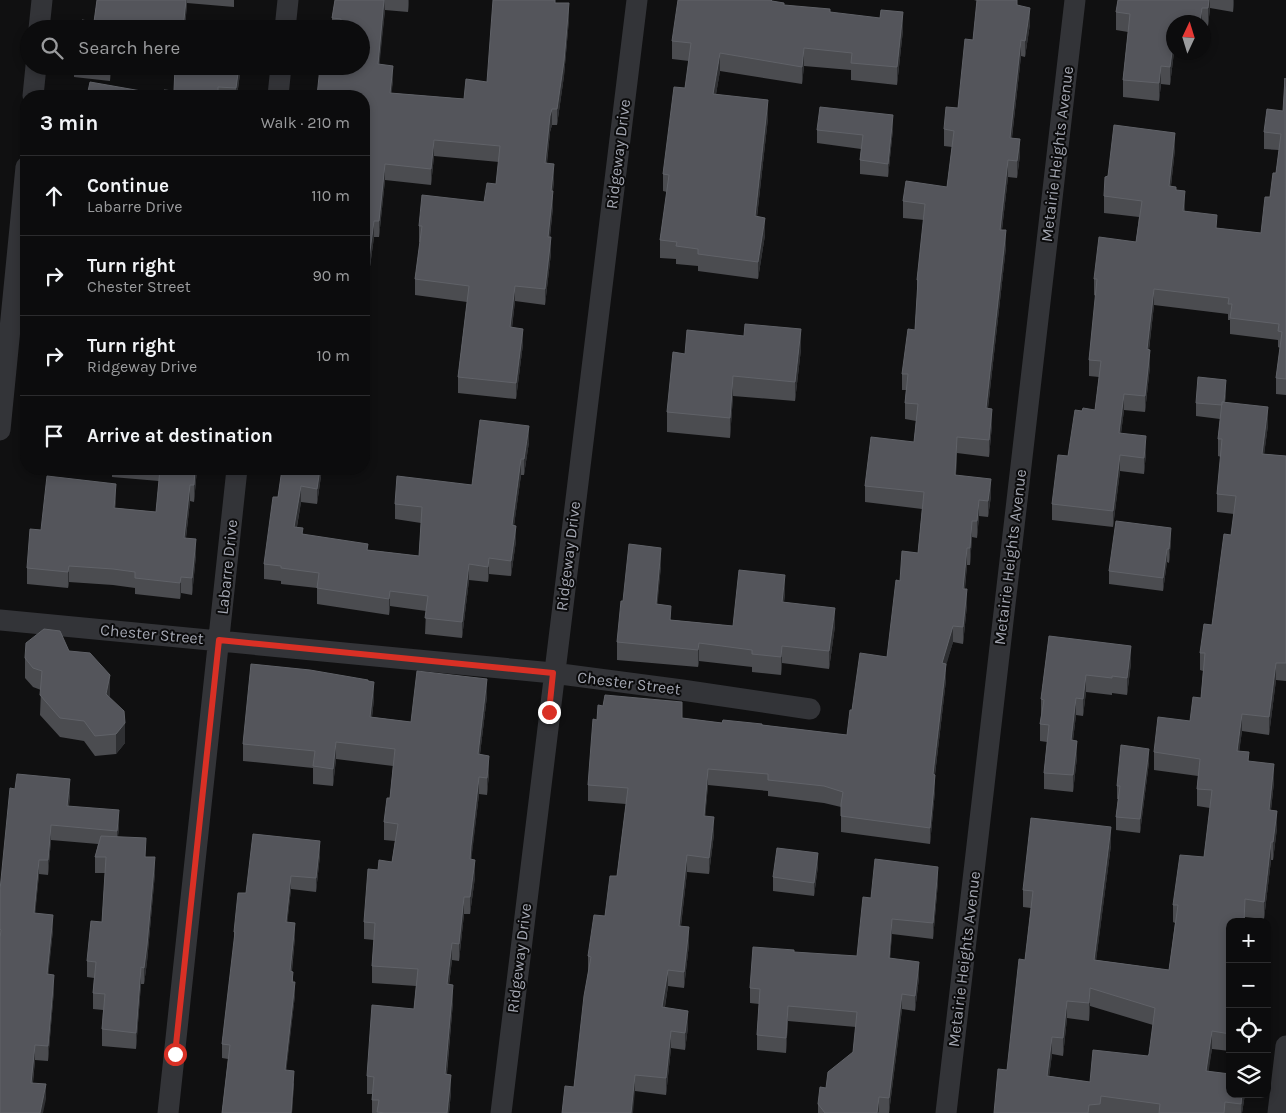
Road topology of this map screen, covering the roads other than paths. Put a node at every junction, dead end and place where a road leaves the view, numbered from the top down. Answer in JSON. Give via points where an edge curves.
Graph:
{"nodes":[{"id":1,"x":42,"y":0,"type":"edge"},
{"id":2,"x":288,"y":0,"type":"edge"},
{"id":3,"x":637,"y":0,"type":"edge"},
{"id":4,"x":1075,"y":0,"type":"edge"},
{"id":5,"x":40,"y":20,"type":"edge"},
{"id":6,"x":286,"y":20,"type":"edge"},
{"id":7,"x":35,"y":75,"type":"edge"},
{"id":8,"x":280,"y":75,"type":"edge"},
{"id":9,"x":34,"y":90,"type":"edge"},
{"id":10,"x":279,"y":90,"type":"edge"},
{"id":11,"x":20,"y":228,"type":"edge"},
{"id":12,"x":0,"y":430,"type":"edge"},
{"id":13,"x":237,"y":475,"type":"edge"},
{"id":14,"x":0,"y":620,"type":"edge"},
{"id":15,"x":219,"y":640,"type":"junction"},
{"id":16,"x":553,"y":673,"type":"junction"},
{"id":17,"x":810,"y":709,"type":"dead end"},
{"id":18,"x":1286,"y":1046,"type":"edge"},
{"id":19,"x":168,"y":1113,"type":"edge"},
{"id":20,"x":501,"y":1113,"type":"edge"},
{"id":21,"x":946,"y":1113,"type":"edge"},
{"id":22,"x":1278,"y":1113,"type":"edge"}],
"edges":[{"from":1,"to":5,"type":"street"},
{"from":2,"to":6,"type":"street"},
{"from":3,"to":16,"type":"street","name":"Ridgeway Drive"},
{"from":4,"to":21,"type":"street","name":"Metairie Heights Avenue"},
{"from":7,"to":9,"type":"street"},
{"from":8,"to":10,"type":"street"},
{"from":11,"to":12,"type":"street"},
{"from":13,"to":15,"type":"street","name":"Labarre Drive"},
{"from":14,"to":15,"type":"street","name":"Chester Street"},
{"from":15,"to":16,"type":"street","name":"Chester Street"},
{"from":15,"to":19,"type":"street","name":"Labarre Drive"},
{"from":16,"to":17,"type":"street","name":"Chester Street"},
{"from":16,"to":20,"type":"street","name":"Ridgeway Drive"},
{"from":18,"to":22,"type":"street"}]}
